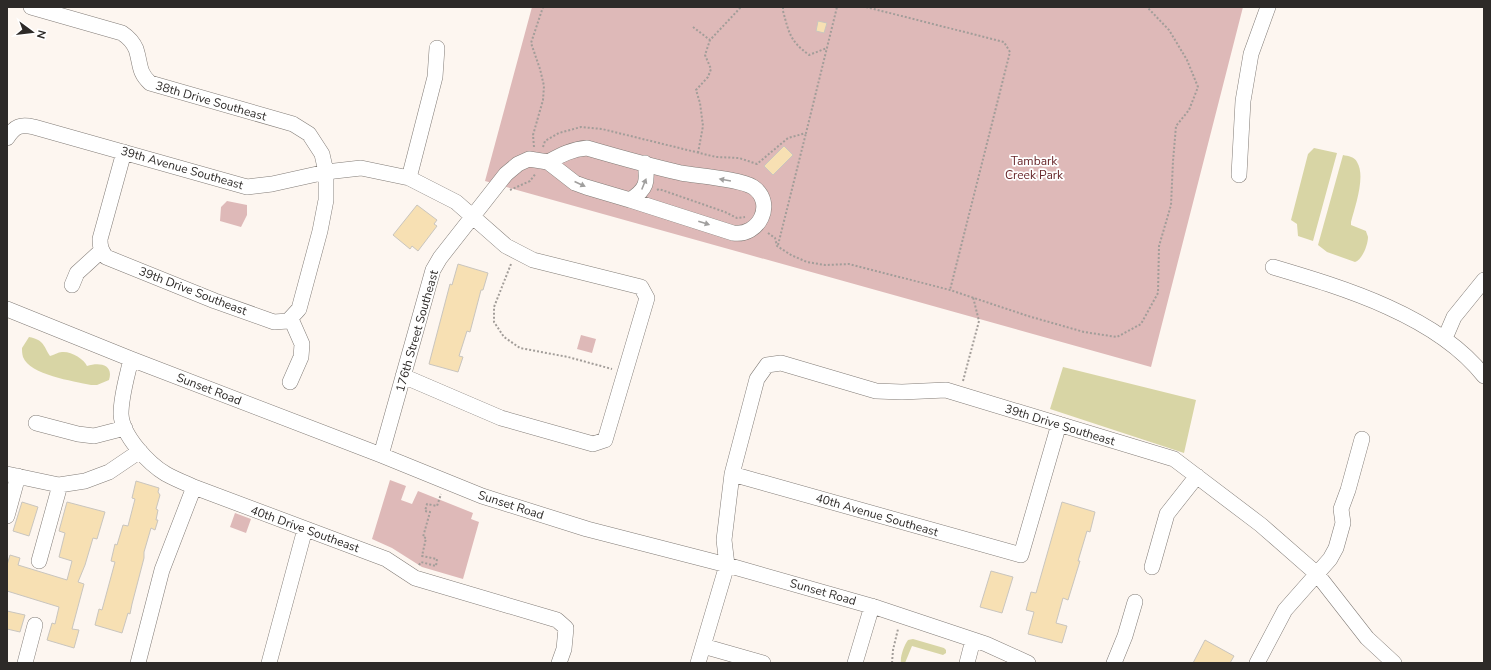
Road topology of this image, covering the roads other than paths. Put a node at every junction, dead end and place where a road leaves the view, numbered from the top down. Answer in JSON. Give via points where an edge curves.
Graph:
{"nodes":[{"id":1,"x":31,"y":7,"type":"edge"},
{"id":2,"x":1268,"y":7,"type":"edge"},
{"id":3,"x":437,"y":48,"type":"dead end"},
{"id":4,"x":7,"y":138,"type":"edge"},
{"id":5,"x":124,"y":152,"type":"junction"},
{"id":6,"x":543,"y":157,"type":"junction"},
{"id":7,"x":645,"y":163,"type":"junction"},
{"id":8,"x":326,"y":172,"type":"junction"},
{"id":9,"x":1239,"y":175,"type":"dead end"},
{"id":10,"x":409,"y":178,"type":"junction"},
{"id":11,"x":635,"y":196,"type":"junction"},
{"id":12,"x":472,"y":217,"type":"junction"},
{"id":13,"x":101,"y":251,"type":"junction"},
{"id":14,"x":1273,"y":267,"type":"dead end"},
{"id":15,"x":1484,"y":280,"type":"edge"},
{"id":16,"x":72,"y":285,"type":"dead end"},
{"id":17,"x":7,"y":309,"type":"edge"},
{"id":18,"x":289,"y":320,"type":"junction"},
{"id":19,"x":1445,"y":338,"type":"junction"},
{"id":20,"x":131,"y":359,"type":"junction"},
{"id":21,"x":403,"y":376,"type":"junction"},
{"id":22,"x":1484,"y":376,"type":"edge"},
{"id":23,"x":290,"y":382,"type":"dead end"},
{"id":24,"x":36,"y":423,"type":"dead end"},
{"id":25,"x":1059,"y":424,"type":"junction"},
{"id":26,"x":125,"y":428,"type":"junction"},
{"id":27,"x":1362,"y":440,"type":"dead end"},
{"id":28,"x":140,"y":451,"type":"junction"},
{"id":29,"x":381,"y":455,"type":"junction"},
{"id":30,"x":732,"y":474,"type":"junction"},
{"id":31,"x":13,"y":475,"type":"edge"},
{"id":32,"x":1197,"y":476,"type":"junction"},
{"id":33,"x":60,"y":485,"type":"junction"},
{"id":34,"x":194,"y":487,"type":"junction"},
{"id":35,"x":7,"y":516,"type":"edge"},
{"id":36,"x":305,"y":529,"type":"junction"},
{"id":37,"x":39,"y":561,"type":"dead end"},
{"id":38,"x":727,"y":565,"type":"junction"},
{"id":39,"x":1152,"y":567,"type":"dead end"},
{"id":40,"x":1317,"y":574,"type":"junction"},
{"id":41,"x":1135,"y":602,"type":"dead end"},
{"id":42,"x":872,"y":606,"type":"junction"},
{"id":43,"x":35,"y":625,"type":"dead end"},
{"id":44,"x":973,"y":640,"type":"junction"},
{"id":45,"x":703,"y":646,"type":"junction"},
{"id":46,"x":25,"y":663,"type":"edge"},
{"id":47,"x":138,"y":663,"type":"edge"},
{"id":48,"x":269,"y":663,"type":"edge"},
{"id":49,"x":559,"y":663,"type":"edge"},
{"id":50,"x":698,"y":663,"type":"edge"},
{"id":51,"x":763,"y":663,"type":"edge"},
{"id":52,"x":855,"y":663,"type":"edge"},
{"id":53,"x":967,"y":663,"type":"edge"},
{"id":54,"x":1028,"y":663,"type":"edge"},
{"id":55,"x":1114,"y":663,"type":"edge"},
{"id":56,"x":1257,"y":663,"type":"edge"},
{"id":57,"x":1394,"y":663,"type":"edge"}],
"edges":[{"from":1,"to":8,"type":"street","name":"38th Drive Southeast","via":[[122,33],[133,44],[144,78],[150,83],[293,124],[309,134],[322,154]]},
{"from":2,"to":9,"type":"street","via":[[1251,54],[1243,101]]},
{"from":3,"to":10,"type":"street","via":[[435,77]]},
{"from":4,"to":5,"type":"street","name":"39th Avenue Southeast","via":[[12,130],[24,125]]},
{"from":5,"to":8,"type":"street","name":"39th Avenue Southeast","via":[[247,187]]},
{"from":5,"to":13,"type":"street","via":[[100,239]]},
{"from":6,"to":7,"type":"street","name":"176th Street Southeast","via":[[587,148]]},
{"from":6,"to":11,"type":"street","one_way":true,"via":[[575,183]]},
{"from":6,"to":12,"type":"street","name":"176th Street Southeast","via":[[518,164],[506,174]]},
{"from":11,"to":7,"type":"street","one_way":true,"via":[[647,178]]},
{"from":11,"to":7,"type":"street","name":"176th Street Southeast","one_way":true,"via":[[733,233],[747,232],[763,215],[764,207],[759,192],[746,184],[682,173]]},
{"from":8,"to":10,"type":"street","name":"39th Avenue Southeast","via":[[361,168]]},
{"from":8,"to":18,"type":"street","name":"38th Drive Southeast","via":[[326,200],[320,232],[299,309]]},
{"from":10,"to":12,"type":"street","name":"39th Avenue Southeast","via":[[456,202]]},
{"from":12,"to":21,"type":"street","name":"176th Street Southeast","via":[[433,270]]},
{"from":12,"to":21,"type":"street","name":"39th Avenue Southeast","via":[[506,246],[533,260],[640,287],[647,298],[605,440],[593,444],[501,418]]},
{"from":13,"to":16,"type":"street","via":[[77,273]]},
{"from":13,"to":18,"type":"street","name":"39th Drive Southeast","via":[[106,257],[215,302],[274,322]]},
{"from":14,"to":19,"type":"street","via":[[1360,295],[1414,320]]},
{"from":15,"to":19,"type":"street","via":[[1454,317]]},
{"from":17,"to":20,"type":"street","name":"Sunset Road"},
{"from":18,"to":23,"type":"street","via":[[302,344],[300,357]]},
{"from":19,"to":22,"type":"street"},
{"from":20,"to":26,"type":"street","name":"40th Drive Southeast","via":[[122,404],[121,416]]},
{"from":20,"to":29,"type":"street","name":"Sunset Road"},
{"from":21,"to":29,"type":"street","name":"176th Street Southeast"},
{"from":24,"to":26,"type":"street","via":[[94,436]]},
{"from":25,"to":30,"type":"street","name":"39th Drive Southeast","via":[[946,390],[876,391],[781,363],[767,365],[757,379]]},
{"from":25,"to":30,"type":"street","name":"40th Avenue Southeast","via":[[1021,555]]},
{"from":25,"to":32,"type":"street","name":"39th Drive Southeast","via":[[1174,459]]},
{"from":26,"to":28,"type":"street","name":"40th Drive Southeast","via":[[133,444]]},
{"from":27,"to":40,"type":"street","via":[[1341,509],[1343,523],[1336,548]]},
{"from":28,"to":33,"type":"street","via":[[109,472],[86,481]]},
{"from":28,"to":34,"type":"street","name":"40th Drive Southeast","via":[[166,474]]},
{"from":29,"to":38,"type":"street","name":"Sunset Road","via":[[482,496],[587,529]]},
{"from":30,"to":38,"type":"street","via":[[724,540]]},
{"from":31,"to":33,"type":"street"},
{"from":31,"to":35,"type":"street"},
{"from":32,"to":39,"type":"street","via":[[1167,514]]},
{"from":32,"to":40,"type":"street","name":"39th Drive Southeast","via":[[1261,525]]},
{"from":33,"to":37,"type":"street"},
{"from":34,"to":36,"type":"street","name":"40th Drive Southeast"},
{"from":34,"to":47,"type":"street","via":[[162,570]]},
{"from":36,"to":48,"type":"street"},
{"from":36,"to":49,"type":"street","name":"40th Drive Southeast","via":[[386,559],[414,578],[557,620],[566,628],[564,649]]},
{"from":38,"to":42,"type":"street","name":"Sunset Road"},
{"from":38,"to":45,"type":"street"},
{"from":40,"to":56,"type":"street","via":[[1285,610]]},
{"from":40,"to":57,"type":"street","via":[[1367,638]]},
{"from":41,"to":55,"type":"street"},
{"from":42,"to":44,"type":"street","name":"Sunset Road"},
{"from":42,"to":52,"type":"street"},
{"from":43,"to":46,"type":"street"},
{"from":44,"to":53,"type":"street"},
{"from":44,"to":54,"type":"street","name":"Sunset Road"},
{"from":45,"to":50,"type":"street"},
{"from":45,"to":51,"type":"street"}]}
